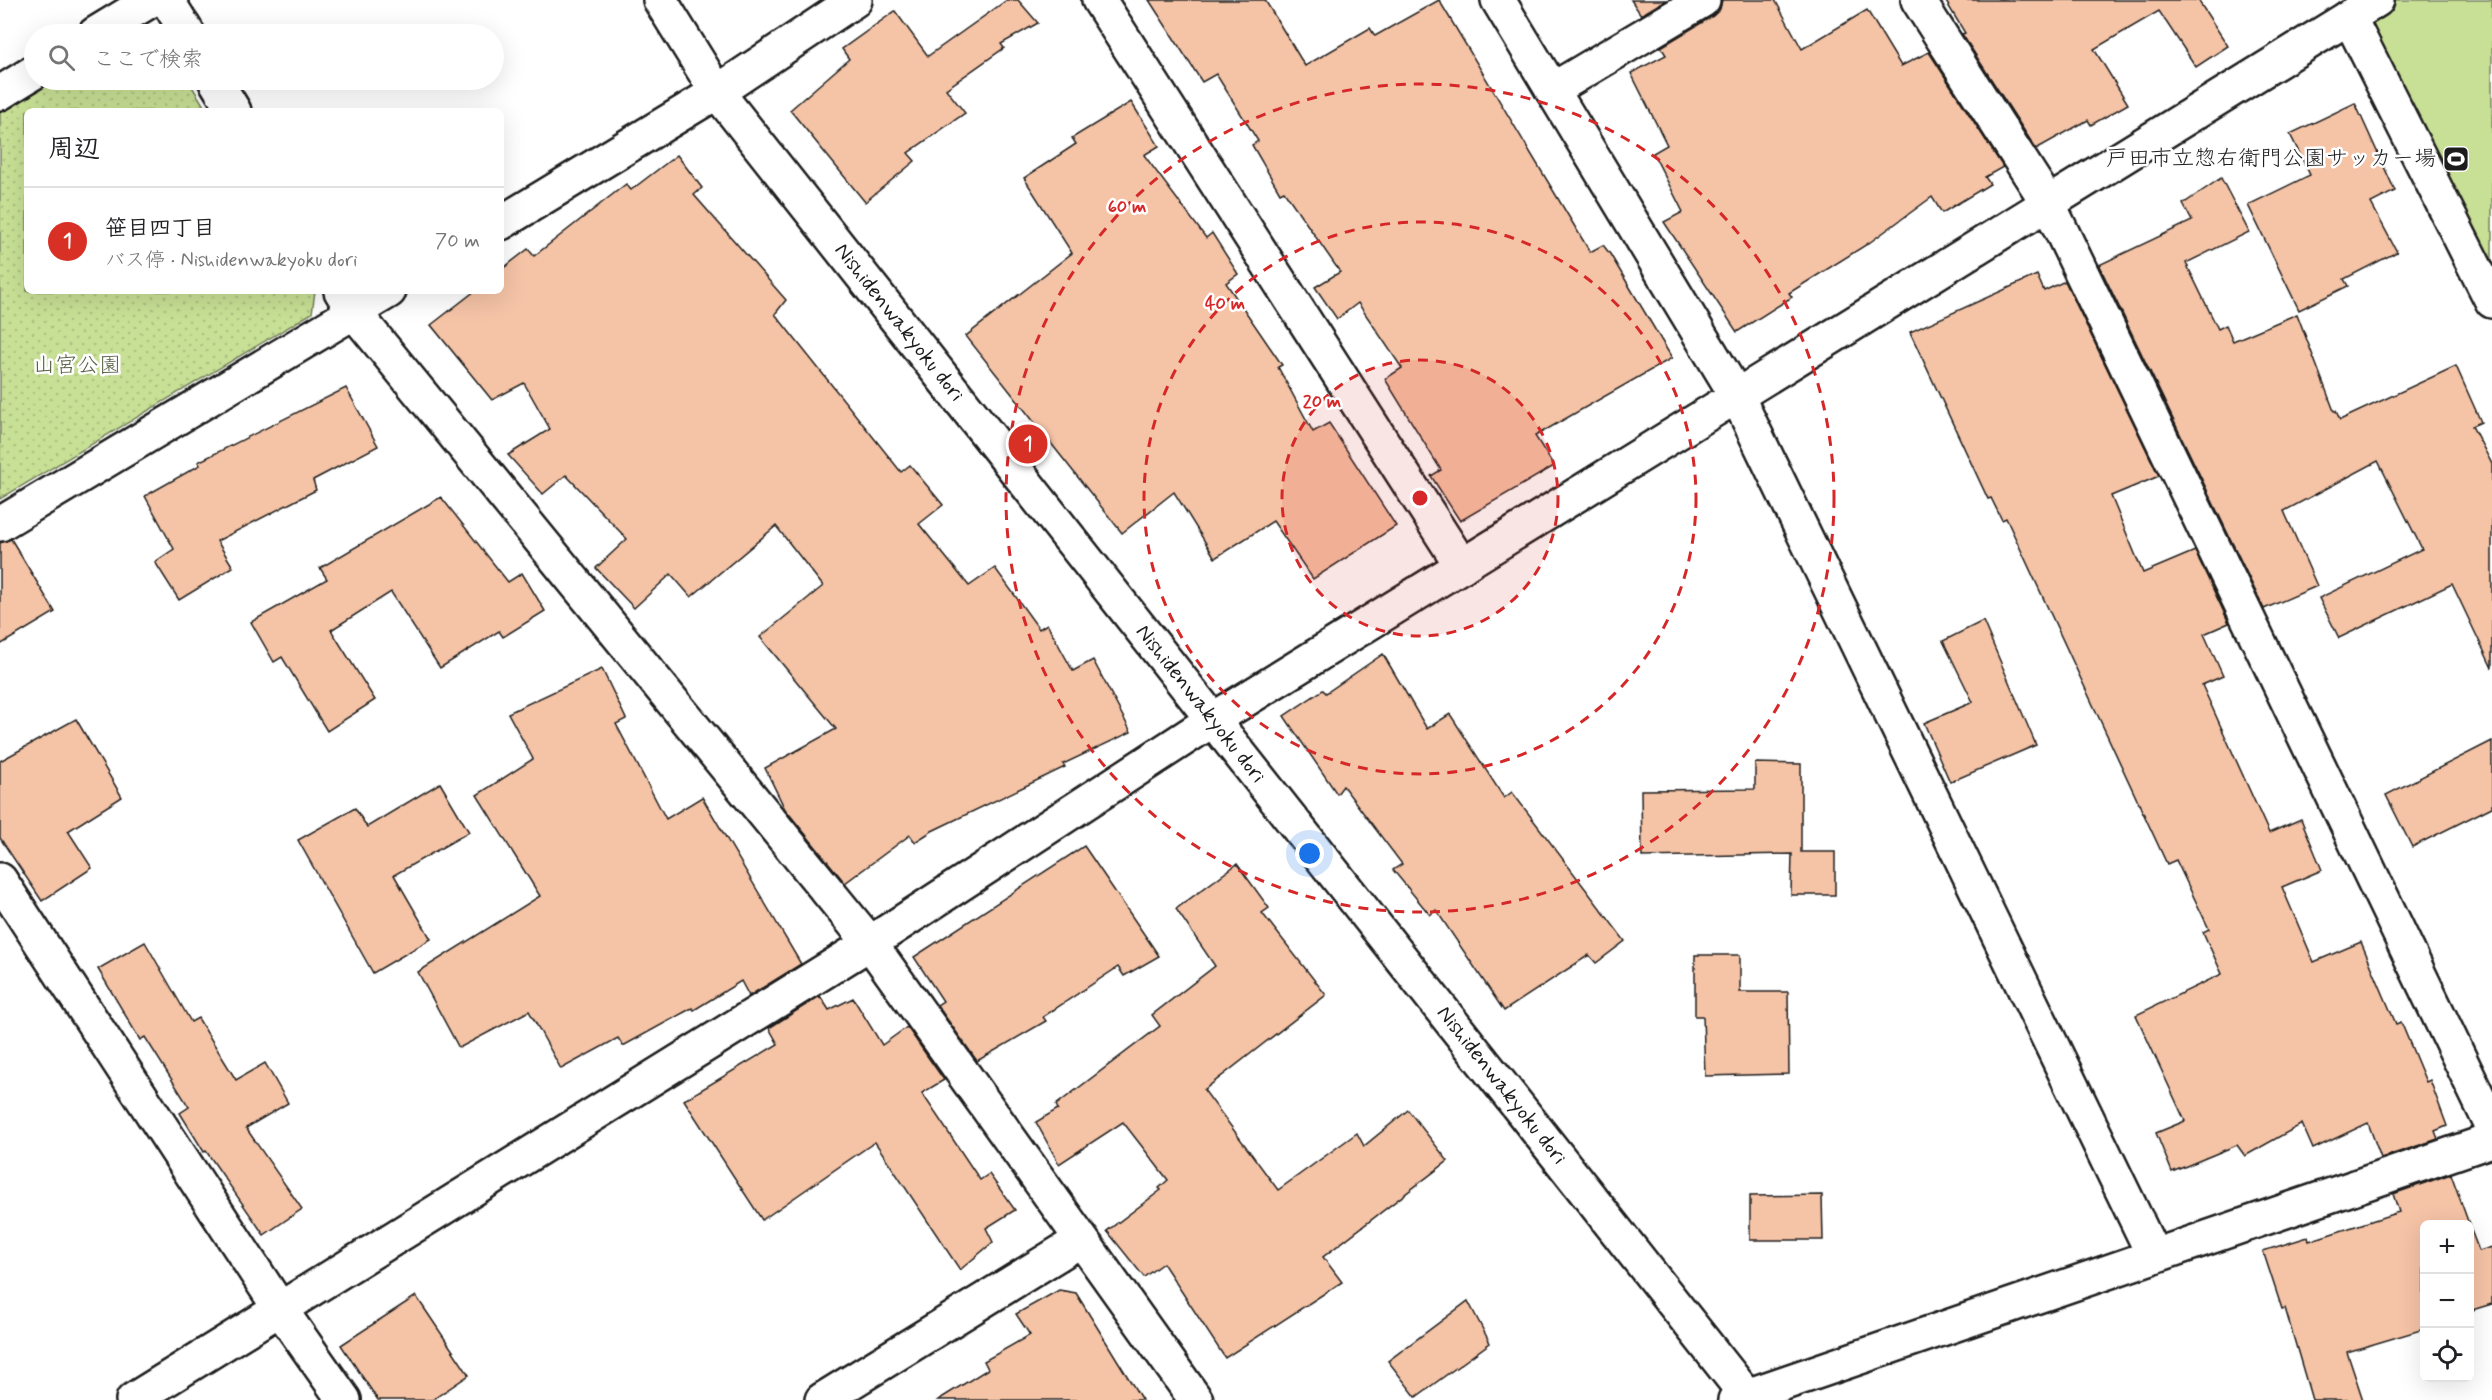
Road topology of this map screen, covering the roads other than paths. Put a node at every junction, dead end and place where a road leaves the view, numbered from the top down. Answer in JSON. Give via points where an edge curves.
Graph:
{"nodes":[{"id":1,"x":151,"y":0,"type":"edge"},
{"id":2,"x":167,"y":0,"type":"edge"},
{"id":3,"x":660,"y":0,"type":"edge"},
{"id":4,"x":855,"y":0,"type":"edge"},
{"id":5,"x":1099,"y":0,"type":"edge"},
{"id":6,"x":1497,"y":0,"type":"edge"},
{"id":7,"x":1703,"y":0,"type":"edge"},
{"id":8,"x":1918,"y":0,"type":"edge"},
{"id":9,"x":2377,"y":0,"type":"edge"},
{"id":10,"x":2349,"y":17,"type":"junction"},
{"id":11,"x":111,"y":24,"type":"edge"},
{"id":12,"x":182,"y":24,"type":"edge"},
{"id":13,"x":24,"y":78,"type":"edge"},
{"id":14,"x":221,"y":90,"type":"edge"},
{"id":15,"x":1552,"y":90,"type":"junction"},
{"id":16,"x":717,"y":92,"type":"junction"},
{"id":17,"x":0,"y":93,"type":"edge"},
{"id":18,"x":232,"y":108,"type":"edge"},
{"id":19,"x":2048,"y":203,"type":"junction"},
{"id":20,"x":504,"y":221,"type":"edge"},
{"id":21,"x":378,"y":294,"type":"edge"},
{"id":22,"x":2492,"y":300,"type":"edge"},
{"id":23,"x":348,"y":302,"type":"edge"},
{"id":24,"x":1738,"y":398,"type":"junction"},
{"id":25,"x":0,"y":524,"type":"edge"},
{"id":26,"x":1462,"y":566,"type":"junction"},
{"id":27,"x":1214,"y":719,"type":"junction"},
{"id":28,"x":0,"y":880,"type":"edge"},
{"id":29,"x":870,"y":943,"type":"junction"},
{"id":30,"x":2492,"y":1126,"type":"edge"},
{"id":31,"x":2492,"y":1140,"type":"edge"},
{"id":32,"x":1081,"y":1240,"type":"junction"},
{"id":33,"x":2154,"y":1256,"type":"junction"},
{"id":34,"x":280,"y":1309,"type":"junction"},
{"id":35,"x":1744,"y":1399,"type":"edge"},
{"id":36,"x":133,"y":1400,"type":"edge"},
{"id":37,"x":344,"y":1400,"type":"edge"},
{"id":38,"x":822,"y":1400,"type":"edge"},
{"id":39,"x":1196,"y":1400,"type":"edge"}],
"edges":[{"from":1,"to":11,"type":"street"},
{"from":2,"to":12,"type":"street"},
{"from":3,"to":16,"type":"street","name":"Nishidenwakyoku dori"},
{"from":4,"to":16,"type":"street"},
{"from":5,"to":26,"type":"street"},
{"from":6,"to":15,"type":"street"},
{"from":7,"to":15,"type":"street"},
{"from":8,"to":19,"type":"street"},
{"from":9,"to":10,"type":"street"},
{"from":10,"to":19,"type":"street"},
{"from":10,"to":22,"type":"street"},
{"from":13,"to":17,"type":"street"},
{"from":14,"to":18,"type":"street"},
{"from":15,"to":24,"type":"street"},
{"from":16,"to":20,"type":"street"},
{"from":16,"to":27,"type":"street","name":"Nishidenwakyoku dori"},
{"from":19,"to":24,"type":"street"},
{"from":19,"to":30,"type":"street"},
{"from":21,"to":23,"type":"street"},
{"from":23,"to":25,"type":"street"},
{"from":23,"to":29,"type":"street"},
{"from":24,"to":26,"type":"street"},
{"from":24,"to":33,"type":"street"},
{"from":26,"to":27,"type":"street"},
{"from":27,"to":29,"type":"street"},
{"from":27,"to":35,"type":"street","name":"Nishidenwakyoku dori"},
{"from":28,"to":34,"type":"street"},
{"from":29,"to":32,"type":"street"},
{"from":29,"to":34,"type":"street"},
{"from":31,"to":33,"type":"street"},
{"from":32,"to":38,"type":"street"},
{"from":32,"to":39,"type":"street"},
{"from":33,"to":35,"type":"street"},
{"from":34,"to":36,"type":"street"},
{"from":34,"to":37,"type":"street"}]}
